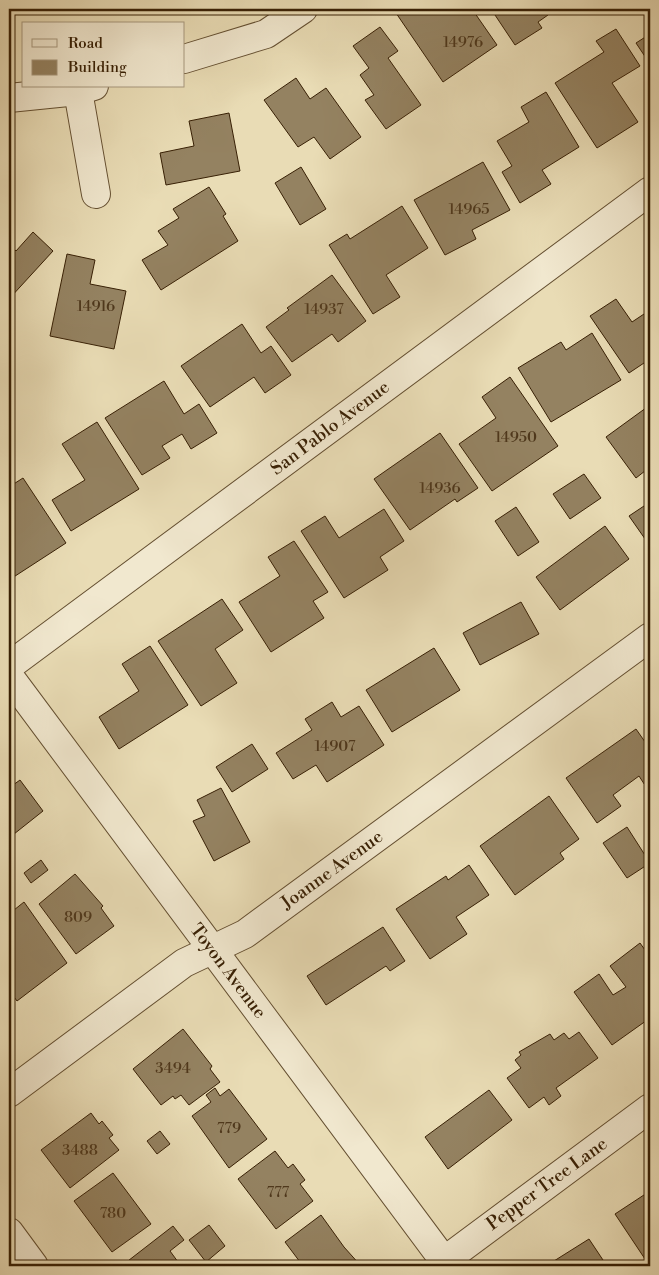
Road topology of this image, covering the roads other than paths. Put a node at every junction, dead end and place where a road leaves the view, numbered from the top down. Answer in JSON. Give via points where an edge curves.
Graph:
{"nodes":[{"id":1,"x":303,"y":9,"type":"edge"},
{"id":2,"x":185,"y":59,"type":"edge"},
{"id":3,"x":86,"y":89,"type":"edge"},
{"id":4,"x":9,"y":98,"type":"edge"},
{"id":5,"x":650,"y":191,"type":"edge"},
{"id":6,"x":96,"y":194,"type":"dead end"},
{"id":7,"x":650,"y":637,"type":"edge"},
{"id":8,"x":9,"y":666,"type":"edge"},
{"id":9,"x":9,"y":676,"type":"edge"},
{"id":10,"x":212,"y":950,"type":"junction"},
{"id":11,"x":9,"y":1094,"type":"edge"},
{"id":12,"x":650,"y":1108,"type":"edge"},
{"id":13,"x":9,"y":1232,"type":"edge"},
{"id":14,"x":446,"y":1264,"type":"edge"},
{"id":15,"x":34,"y":1266,"type":"edge"}],
"edges":[{"from":1,"to":2,"type":"street","via":[[266,34]]},
{"from":3,"to":4,"type":"street"},
{"from":3,"to":6,"type":"street"},
{"from":5,"to":8,"type":"street","name":"San Pablo Avenue"},
{"from":7,"to":10,"type":"street","name":"Joanne Avenue","via":[[245,934]]},
{"from":9,"to":10,"type":"street","name":"Toyon Avenue"},
{"from":10,"to":11,"type":"street","name":"Joanne Avenue","via":[[184,963]]},
{"from":10,"to":14,"type":"street","name":"Toyon Avenue"},
{"from":12,"to":14,"type":"street","name":"Pepper Tree Lane"},
{"from":13,"to":15,"type":"street"}]}
